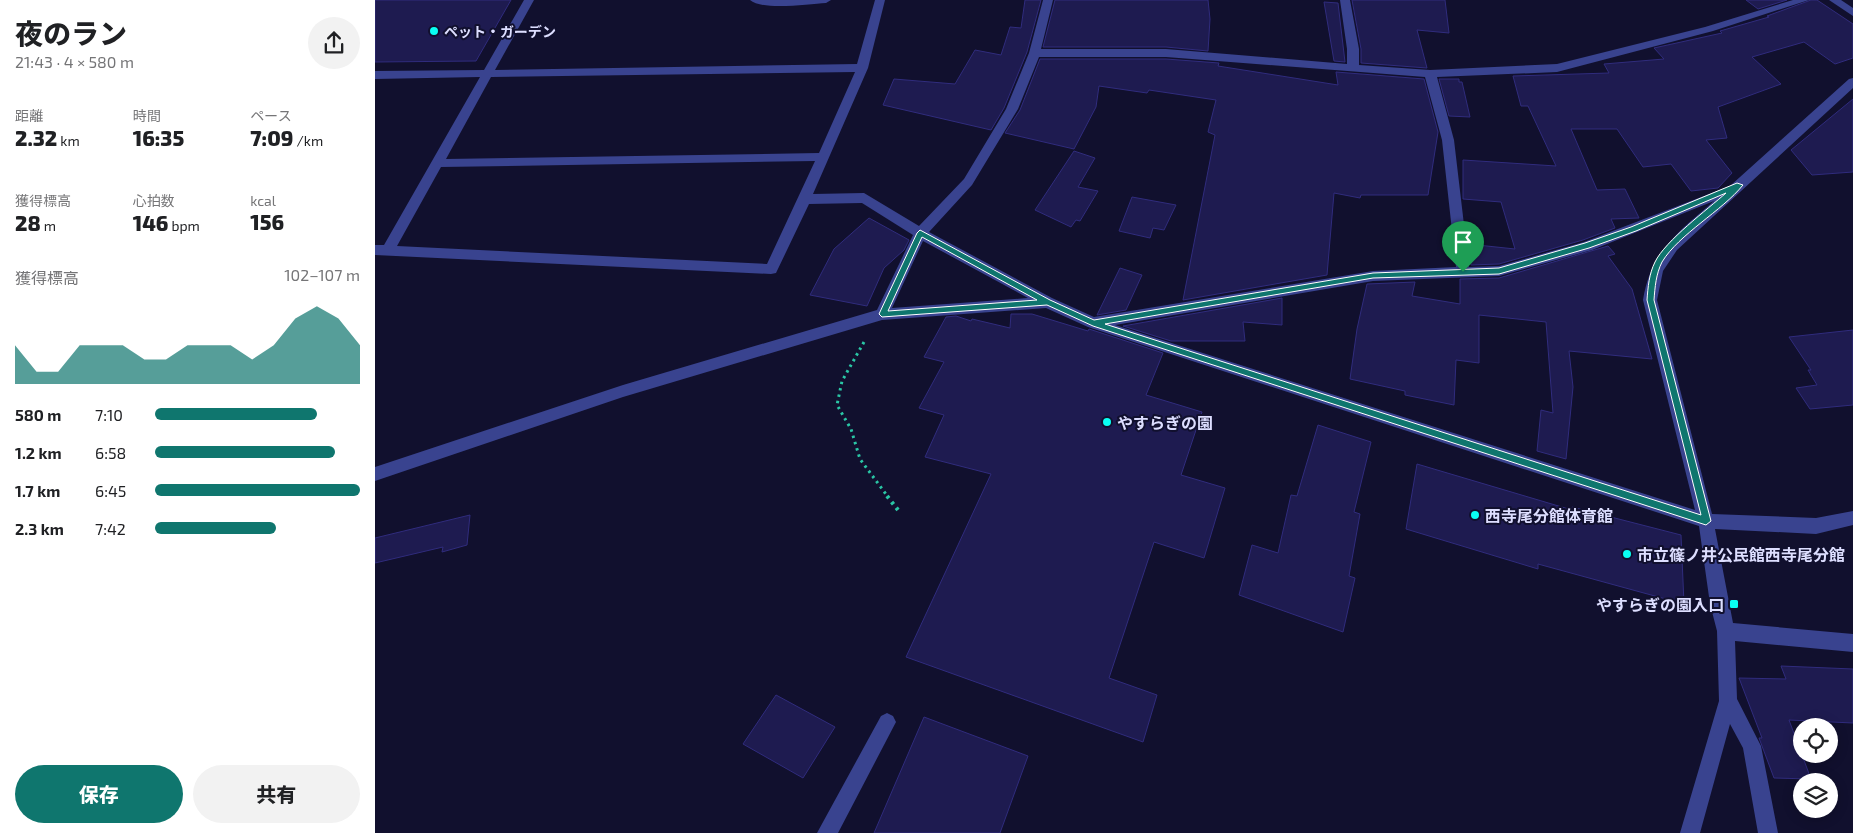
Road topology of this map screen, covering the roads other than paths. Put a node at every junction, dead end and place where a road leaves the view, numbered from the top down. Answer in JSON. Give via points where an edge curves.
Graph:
{"nodes":[{"id":1,"x":529,"y":0,"type":"edge"},
{"id":2,"x":755,"y":0,"type":"edge"},
{"id":3,"x":825,"y":0,"type":"edge"},
{"id":4,"x":880,"y":0,"type":"edge"},
{"id":5,"x":1048,"y":0,"type":"edge"},
{"id":6,"x":1345,"y":0,"type":"edge"},
{"id":7,"x":1804,"y":0,"type":"edge"},
{"id":8,"x":1835,"y":0,"type":"edge"},
{"id":9,"x":1853,"y":13,"type":"edge"},
{"id":10,"x":1035,"y":53,"type":"junction"},
{"id":11,"x":1353,"y":67,"type":"junction"},
{"id":12,"x":863,"y":68,"type":"junction"},
{"id":13,"x":488,"y":73,"type":"junction"},
{"id":14,"x":1429,"y":74,"type":"junction"},
{"id":15,"x":375,"y":75,"type":"edge"},
{"id":16,"x":1853,"y":82,"type":"edge"},
{"id":17,"x":823,"y":157,"type":"junction"},
{"id":18,"x":438,"y":163,"type":"junction"},
{"id":19,"x":1740,"y":185,"type":"junction"},
{"id":20,"x":805,"y":199,"type":"junction"},
{"id":21,"x":920,"y":233,"type":"junction"},
{"id":22,"x":389,"y":249,"type":"junction"},
{"id":23,"x":375,"y":250,"type":"edge"},
{"id":24,"x":1463,"y":272,"type":"junction"},
{"id":25,"x":1047,"y":302,"type":"junction"},
{"id":26,"x":882,"y":314,"type":"junction"},
{"id":27,"x":1093,"y":323,"type":"junction"},
{"id":28,"x":375,"y":474,"type":"edge"},
{"id":29,"x":1853,"y":518,"type":"edge"},
{"id":30,"x":1706,"y":521,"type":"junction"},
{"id":31,"x":1726,"y":631,"type":"junction"},
{"id":32,"x":1853,"y":643,"type":"edge"},
{"id":33,"x":1728,"y":701,"type":"junction"},
{"id":34,"x":887,"y":722,"type":"dead end"},
{"id":35,"x":827,"y":833,"type":"edge"},
{"id":36,"x":1690,"y":833,"type":"edge"},
{"id":37,"x":1768,"y":833,"type":"edge"}],
"edges":[{"from":1,"to":13,"type":"street"},
{"from":2,"to":3,"type":"street","via":[[783,3]]},
{"from":4,"to":12,"type":"street"},
{"from":5,"to":10,"type":"street"},
{"from":6,"to":11,"type":"street"},
{"from":7,"to":14,"type":"street","via":[[1557,68]]},
{"from":8,"to":9,"type":"street"},
{"from":10,"to":11,"type":"street","via":[[1166,53]]},
{"from":10,"to":21,"type":"street","via":[[1012,109],[968,182]]},
{"from":11,"to":14,"type":"street"},
{"from":12,"to":13,"type":"street"},
{"from":12,"to":17,"type":"street"},
{"from":13,"to":15,"type":"street"},
{"from":13,"to":18,"type":"street"},
{"from":14,"to":24,"type":"street","via":[[1448,140]]},
{"from":16,"to":19,"type":"street"},
{"from":17,"to":18,"type":"street"},
{"from":17,"to":20,"type":"street"},
{"from":18,"to":22,"type":"street"},
{"from":19,"to":24,"type":"street","via":[[1587,246],[1499,271]]},
{"from":19,"to":30,"type":"street","via":[[1672,246],[1659,261],[1652,280],[1650,300]]},
{"from":20,"to":21,"type":"street","via":[[864,198]]},
{"from":20,"to":22,"type":"street","via":[[771,269]]},
{"from":21,"to":25,"type":"street"},
{"from":21,"to":26,"type":"street"},
{"from":22,"to":23,"type":"street"},
{"from":24,"to":27,"type":"street","via":[[1373,276]]},
{"from":25,"to":26,"type":"street"},
{"from":25,"to":27,"type":"street"},
{"from":26,"to":28,"type":"street","via":[[623,391]]},
{"from":27,"to":30,"type":"street"},
{"from":29,"to":30,"type":"street","via":[[1816,526]]},
{"from":30,"to":31,"type":"street"},
{"from":31,"to":32,"type":"street"},
{"from":31,"to":33,"type":"street"},
{"from":33,"to":36,"type":"street"},
{"from":33,"to":37,"type":"street","via":[[1752,746]]},
{"from":34,"to":35,"type":"street"}]}
